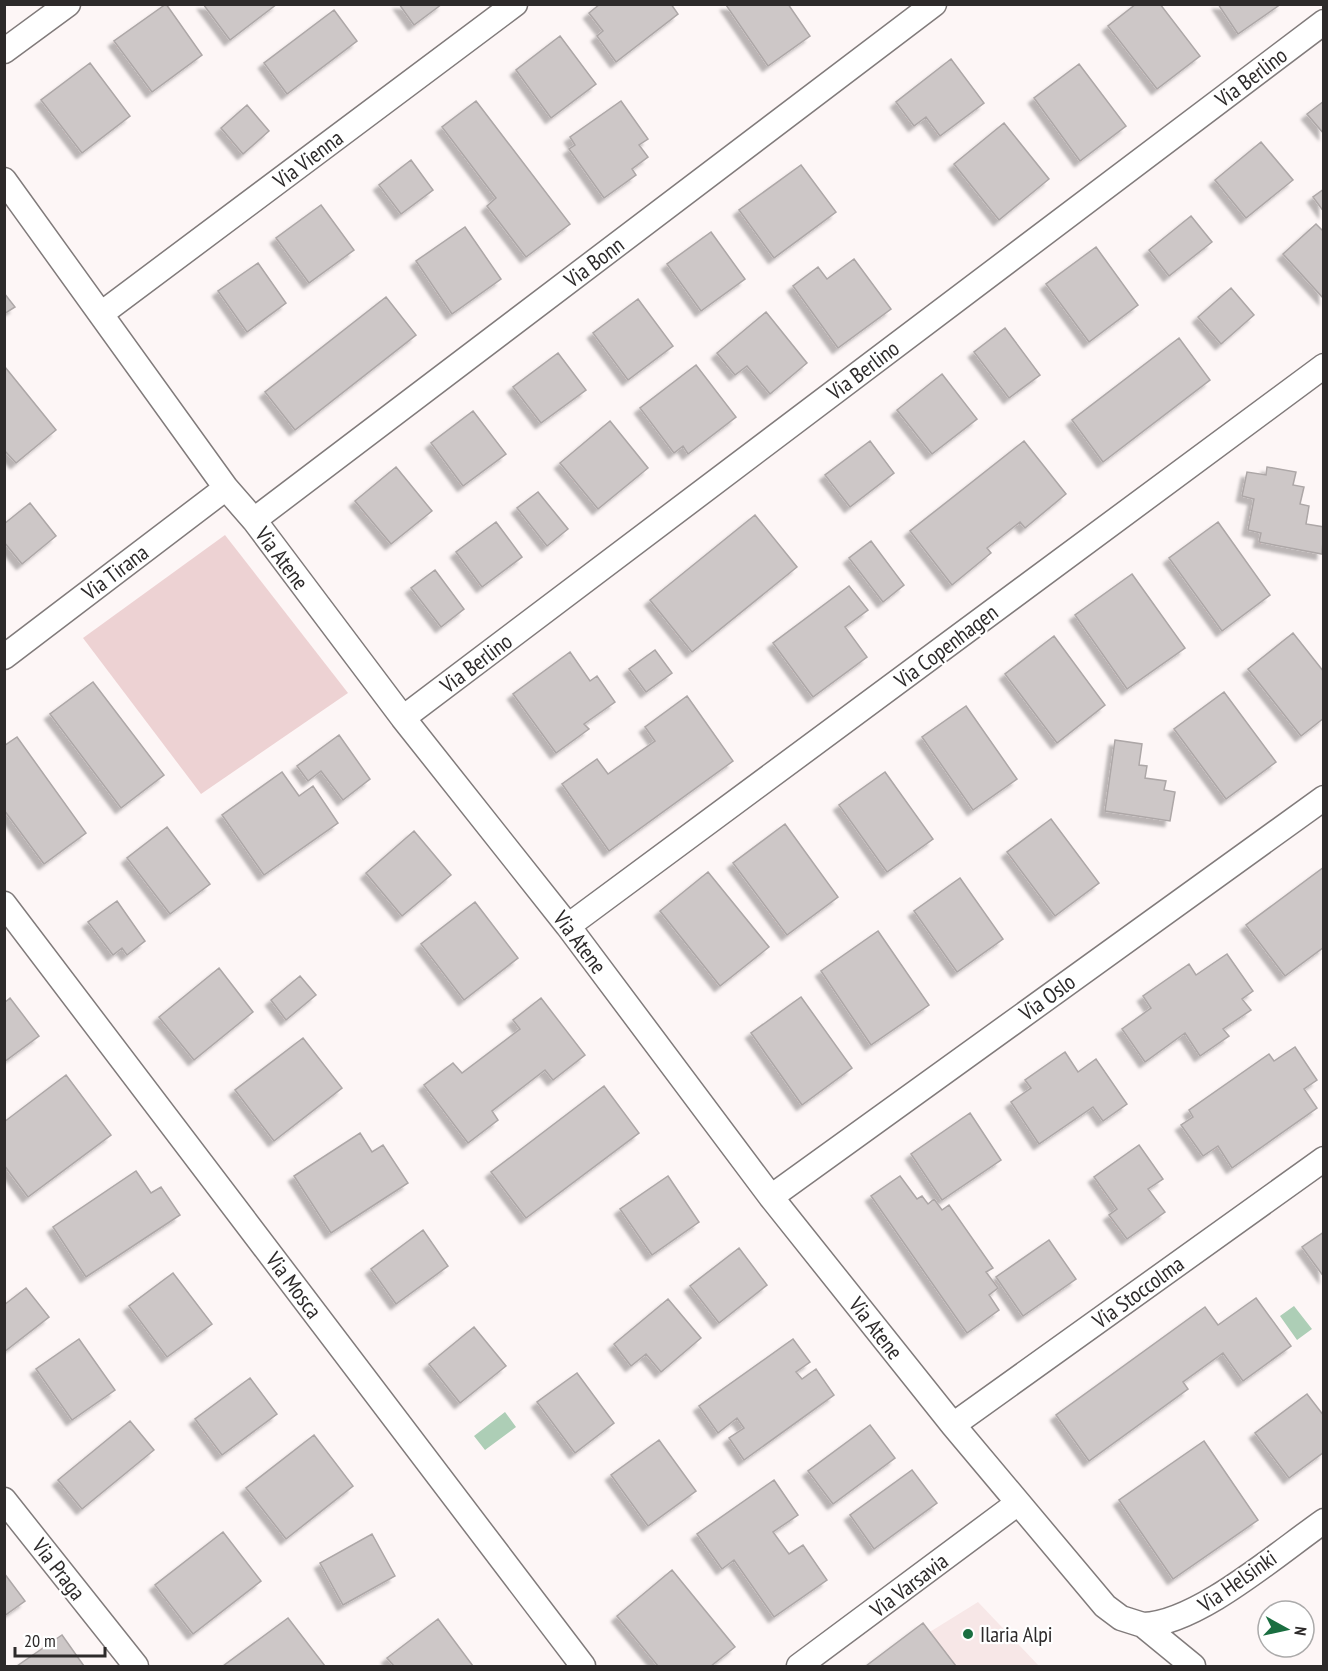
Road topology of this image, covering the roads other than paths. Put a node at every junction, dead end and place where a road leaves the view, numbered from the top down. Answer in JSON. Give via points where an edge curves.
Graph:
{"nodes":[{"id":1,"x":68,"y":4,"type":"edge"},
{"id":2,"x":515,"y":4,"type":"edge"},
{"id":3,"x":934,"y":4,"type":"edge"},
{"id":4,"x":1323,"y":22,"type":"edge"},
{"id":5,"x":4,"y":51,"type":"edge"},
{"id":6,"x":4,"y":180,"type":"edge"},
{"id":7,"x":101,"y":314,"type":"junction"},
{"id":8,"x":1323,"y":366,"type":"edge"},
{"id":9,"x":226,"y":488,"type":"junction"},
{"id":10,"x":254,"y":520,"type":"junction"},
{"id":11,"x":4,"y":657,"type":"edge"},
{"id":12,"x":403,"y":718,"type":"junction"},
{"id":13,"x":1323,"y":798,"type":"edge"},
{"id":14,"x":4,"y":904,"type":"edge"},
{"id":15,"x":568,"y":926,"type":"junction"},
{"id":16,"x":1323,"y":1159,"type":"edge"},
{"id":17,"x":771,"y":1197,"type":"junction"},
{"id":18,"x":953,"y":1425,"type":"junction"},
{"id":19,"x":4,"y":1500,"type":"edge"},
{"id":20,"x":1018,"y":1503,"type":"junction"},
{"id":21,"x":1323,"y":1521,"type":"edge"},
{"id":22,"x":1143,"y":1625,"type":"junction"},
{"id":23,"x":136,"y":1666,"type":"edge"},
{"id":24,"x":584,"y":1666,"type":"edge"},
{"id":25,"x":799,"y":1666,"type":"edge"},
{"id":26,"x":1193,"y":1666,"type":"edge"}],
"edges":[{"from":1,"to":5,"type":"street"},
{"from":2,"to":7,"type":"street","name":"Via Vienna"},
{"from":3,"to":10,"type":"street","name":"Via Bonn"},
{"from":4,"to":12,"type":"street","name":"Via Berlino"},
{"from":6,"to":7,"type":"street","name":"Via Atene"},
{"from":7,"to":9,"type":"street","name":"Via Atene"},
{"from":8,"to":15,"type":"street","name":"Via Copenhagen"},
{"from":9,"to":10,"type":"street","name":"Via Atene"},
{"from":9,"to":11,"type":"street","name":"Via Tirana"},
{"from":10,"to":12,"type":"street","name":"Via Atene"},
{"from":12,"to":15,"type":"street","name":"Via Atene"},
{"from":13,"to":17,"type":"street","name":"Via Oslo"},
{"from":14,"to":24,"type":"street","name":"Via Mosca"},
{"from":15,"to":17,"type":"street","name":"Via Atene"},
{"from":16,"to":18,"type":"street","name":"Via Stoccolma"},
{"from":17,"to":18,"type":"street","name":"Via Atene"},
{"from":18,"to":20,"type":"street","name":"Via Atene"},
{"from":19,"to":23,"type":"street","name":"Via Praga"},
{"from":20,"to":22,"type":"street","name":"Via Atene","via":[[1105,1606],[1121,1618]]},
{"from":20,"to":25,"type":"street","name":"Via Varsavia"},
{"from":21,"to":22,"type":"street","name":"Via Helsinki","via":[[1195,1611],[1164,1624]]},
{"from":22,"to":26,"type":"street","name":"Via Atene"}]}
